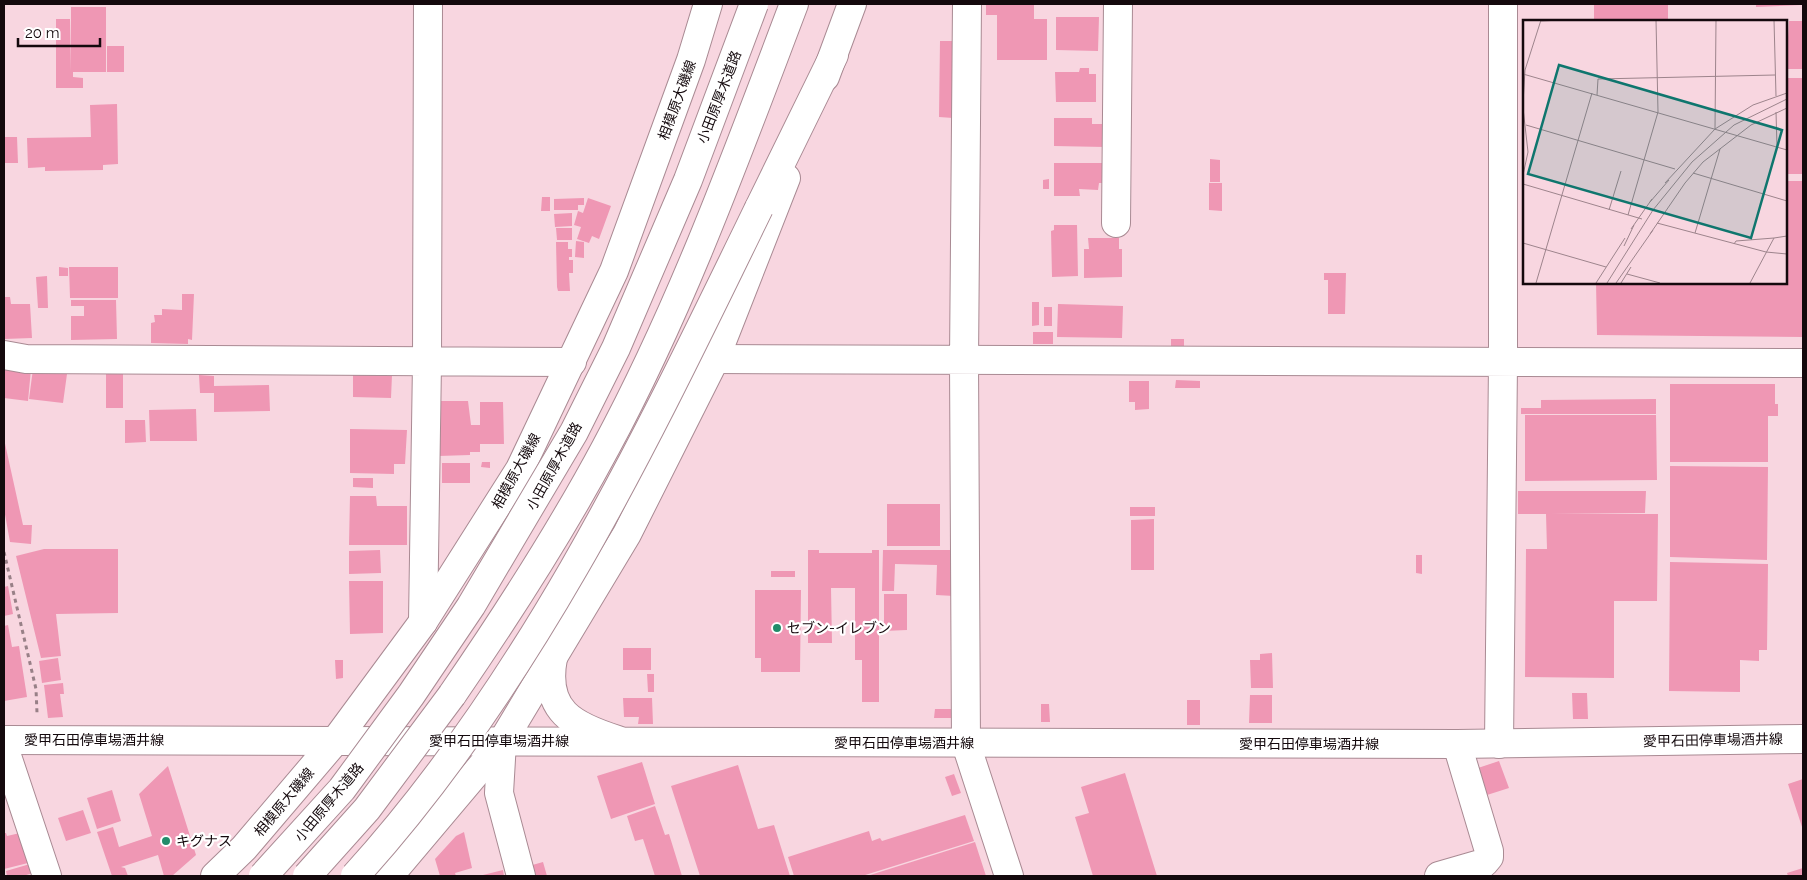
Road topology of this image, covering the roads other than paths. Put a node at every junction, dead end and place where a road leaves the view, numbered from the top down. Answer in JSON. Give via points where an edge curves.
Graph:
{"nodes":[{"id":1,"x":428,"y":4,"type":"edge"},
{"id":2,"x":708,"y":4,"type":"edge"},
{"id":3,"x":754,"y":4,"type":"edge"},
{"id":4,"x":794,"y":4,"type":"edge"},
{"id":5,"x":852,"y":4,"type":"edge"},
{"id":6,"x":967,"y":4,"type":"edge"},
{"id":7,"x":1118,"y":4,"type":"edge"},
{"id":8,"x":1503,"y":4,"type":"edge"},
{"id":9,"x":834,"y":55,"type":"junction"},
{"id":10,"x":1110,"y":205,"type":"dead end"},
{"id":11,"x":4,"y":354,"type":"edge"},
{"id":12,"x":715,"y":359,"type":"junction"},
{"id":13,"x":964,"y":361,"type":"junction"},
{"id":14,"x":572,"y":362,"type":"junction"},
{"id":15,"x":427,"y":363,"type":"junction"},
{"id":16,"x":1503,"y":363,"type":"junction"},
{"id":17,"x":1803,"y":363,"type":"edge"},
{"id":18,"x":423,"y":622,"type":"junction"},
{"id":19,"x":553,"y":658,"type":"junction"},
{"id":20,"x":1803,"y":739,"type":"edge"},
{"id":21,"x":4,"y":740,"type":"edge"},
{"id":22,"x":336,"y":740,"type":"junction"},
{"id":23,"x":502,"y":742,"type":"junction"},
{"id":24,"x":623,"y":742,"type":"junction"},
{"id":25,"x":966,"y":744,"type":"junction"},
{"id":26,"x":1457,"y":744,"type":"junction"},
{"id":27,"x":1499,"y":744,"type":"junction"},
{"id":28,"x":4,"y":747,"type":"edge"},
{"id":29,"x":47,"y":876,"type":"edge"},
{"id":30,"x":215,"y":876,"type":"edge"},
{"id":31,"x":263,"y":876,"type":"edge"},
{"id":32,"x":307,"y":876,"type":"edge"},
{"id":33,"x":354,"y":876,"type":"edge"},
{"id":34,"x":389,"y":876,"type":"edge"},
{"id":35,"x":521,"y":876,"type":"edge"},
{"id":36,"x":1009,"y":876,"type":"edge"},
{"id":37,"x":1439,"y":876,"type":"edge"}],
"edges":[{"from":1,"to":15,"type":"main road"},
{"from":2,"to":14,"type":"main road","name":"相模原大磯線","via":[[692,60],[614,271]]},
{"from":3,"to":31,"type":"main road","name":"小田原厚木道路","bridge":true,"via":[[688,180],[616,348],[574,432],[471,606],[406,702],[342,788]]},
{"from":4,"to":32,"type":"main road","bridge":true,"via":[[725,186],[649,360],[606,447],[507,615],[468,671],[366,809]]},
{"from":5,"to":9,"type":"main road"},
{"from":6,"to":13,"type":"main road"},
{"from":7,"to":10,"type":"main road","via":[[1107,59]]},
{"from":8,"to":16,"type":"main road"},
{"from":9,"to":12,"type":"main road"},
{"from":9,"to":33,"type":"main road","bridge":true,"via":[[636,458],[525,649],[419,801]]},
{"from":11,"to":15,"type":"main road","via":[[26,359]]},
{"from":12,"to":13,"type":"main road"},
{"from":12,"to":19,"type":"main road","via":[[627,534]]},
{"from":13,"to":16,"type":"main road"},
{"from":13,"to":25,"type":"main road"},
{"from":14,"to":15,"type":"main road"},
{"from":14,"to":18,"type":"main road","name":"相模原大磯線","via":[[520,469]]},
{"from":15,"to":18,"type":"main road"},
{"from":16,"to":17,"type":"main road"},
{"from":16,"to":27,"type":"main road"},
{"from":18,"to":22,"type":"main road","name":"相模原大磯線"},
{"from":19,"to":23,"type":"main road"},
{"from":19,"to":24,"type":"main road","via":[[550,681],[558,706],[577,724]]},
{"from":20,"to":27,"type":"main road","name":"愛甲石田停車場酒井線"},
{"from":21,"to":22,"type":"main road","name":"愛甲石田停車場酒井線"},
{"from":22,"to":23,"type":"main road","name":"愛甲石田停車場酒井線"},
{"from":22,"to":30,"type":"main road","name":"相模原大磯線","via":[[244,848]]},
{"from":23,"to":24,"type":"main road","name":"愛甲石田停車場酒井線"},
{"from":23,"to":34,"type":"main road"},
{"from":23,"to":35,"type":"main road","via":[[499,793]]},
{"from":24,"to":25,"type":"main road","name":"愛甲石田停車場酒井線"},
{"from":25,"to":26,"type":"main road","name":"愛甲石田停車場酒井線"},
{"from":25,"to":36,"type":"main road"},
{"from":26,"to":27,"type":"main road","name":"愛甲石田停車場酒井線"},
{"from":26,"to":37,"type":"main road","via":[[1489,851],[1484,862]]},
{"from":28,"to":29,"type":"main road"}]}
